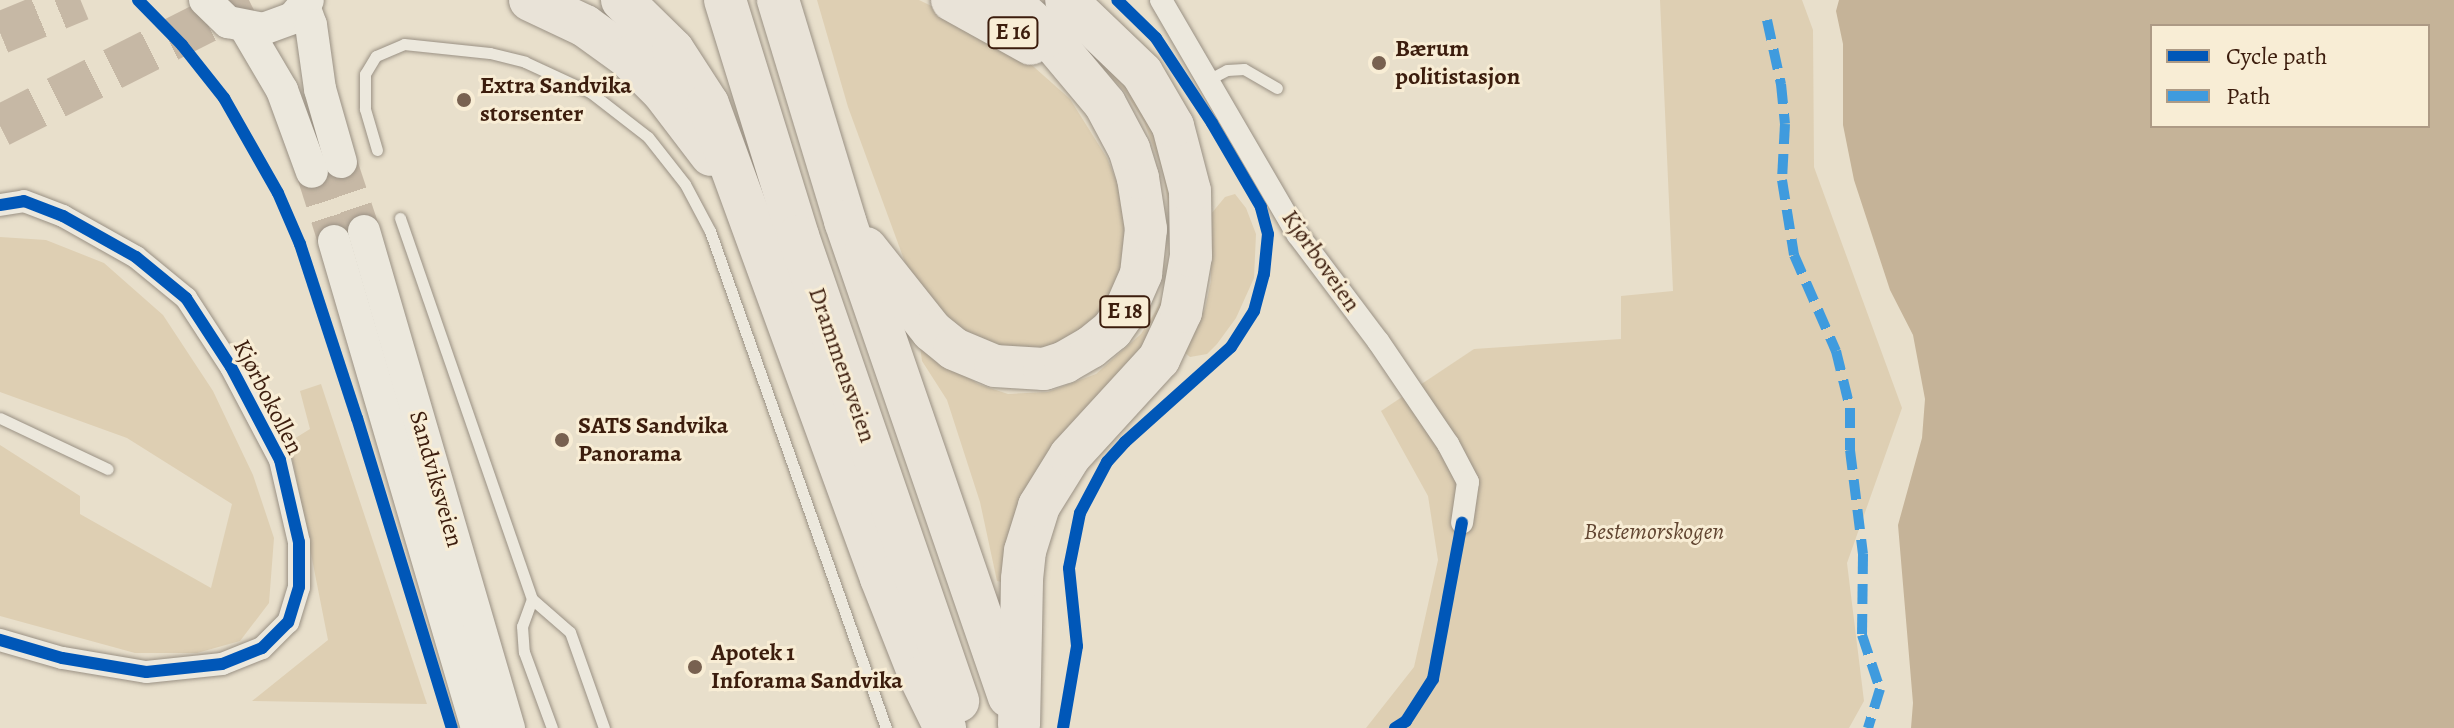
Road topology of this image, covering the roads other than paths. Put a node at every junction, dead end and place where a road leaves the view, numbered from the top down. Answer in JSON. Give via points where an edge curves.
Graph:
{"nodes":[{"id":1,"x":205,"y":0,"type":"edge"},
{"id":2,"x":530,"y":0,"type":"edge"},
{"id":3,"x":622,"y":0,"type":"edge"},
{"id":4,"x":725,"y":0,"type":"edge"},
{"id":5,"x":952,"y":0,"type":"edge"},
{"id":6,"x":1008,"y":0,"type":"edge"},
{"id":7,"x":1066,"y":0,"type":"edge"},
{"id":8,"x":1161,"y":0,"type":"edge"},
{"id":9,"x":306,"y":3,"type":"edge"},
{"id":10,"x":779,"y":4,"type":"edge"},
{"id":11,"x":246,"y":29,"type":"junction"},
{"id":12,"x":1073,"y":68,"type":"junction"},
{"id":13,"x":1208,"y":80,"type":"junction"},
{"id":14,"x":1277,"y":88,"type":"dead end"},
{"id":15,"x":377,"y":150,"type":"dead end"},
{"id":16,"x":738,"y":192,"type":"junction"},
{"id":17,"x":0,"y":205,"type":"edge"},
{"id":18,"x":400,"y":218,"type":"dead end"},
{"id":19,"x":845,"y":221,"type":"junction"},
{"id":20,"x":364,"y":231,"type":"tunnel mouth"},
{"id":21,"x":334,"y":241,"type":"tunnel mouth"},
{"id":22,"x":0,"y":418,"type":"edge"},
{"id":23,"x":108,"y":469,"type":"dead end"},
{"id":24,"x":1462,"y":523,"type":"dead end"},
{"id":25,"x":532,"y":599,"type":"junction"},
{"id":26,"x":1005,"y":629,"type":"junction"},
{"id":27,"x":0,"y":640,"type":"edge"},
{"id":28,"x":1020,"y":726,"type":"edge"},
{"id":29,"x":477,"y":728,"type":"edge"},
{"id":30,"x":509,"y":728,"type":"edge"},
{"id":31,"x":552,"y":728,"type":"edge"},
{"id":32,"x":604,"y":728,"type":"edge"},
{"id":33,"x":886,"y":728,"type":"edge"},
{"id":34,"x":945,"y":728,"type":"edge"},
{"id":35,"x":966,"y":728,"type":"edge"}],
"edges":[{"from":1,"to":11,"type":"main road","via":[[220,17]]},
{"from":2,"to":16,"type":"highway","via":[[585,26],[638,66]]},
{"from":3,"to":16,"type":"highway","via":[[654,28],[689,71],[708,104]]},
{"from":4,"to":35,"type":"highway","name":"Drammensveien","via":[[802,250]]},
{"from":5,"to":12,"type":"highway","number":"E 16"},
{"from":6,"to":12,"type":"highway","number":"E 18","via":[[1048,36]]},
{"from":7,"to":26,"type":"highway","number":"E 18","via":[[1142,73],[1173,126],[1190,191],[1191,256],[1181,312],[1159,359],[1070,456],[1039,506]]},
{"from":8,"to":13,"type":"street","name":"Kjørboveien"},
{"from":9,"to":11,"type":"main road","via":[[279,26]]},
{"from":9,"to":11,"type":"main road","via":[[327,167]]},
{"from":10,"to":19,"type":"highway","name":"Drammensveien","number":"E 18"},
{"from":12,"to":19,"type":"highway","number":"E 18","via":[[1105,104],[1129,149],[1146,229],[1134,294],[1112,330],[1091,347],[1044,369],[995,366],[962,354],[932,331]]},
{"from":13,"to":14,"type":"lane","via":[[1227,70],[1244,69]]},
{"from":13,"to":24,"type":"street","name":"Kjørboveien","via":[[1298,235],[1448,444],[1468,482]]},
{"from":15,"to":33,"type":"lane","via":[[365,109],[365,74],[376,56],[404,44],[525,62],[590,92],[648,137],[685,184],[710,231]]},
{"from":16,"to":34,"type":"highway","via":[[881,578]]},
{"from":17,"to":27,"type":"street","name":"Kjørbokollen","via":[[24,201],[63,216],[136,257],[186,298],[231,367],[280,460],[299,542],[299,587],[288,622],[262,648],[222,664],[146,672],[62,658]]},
{"from":18,"to":25,"type":"lane"},
{"from":19,"to":26,"type":"highway","name":"Drammensveien","number":"E 18"},
{"from":20,"to":30,"type":"main road","name":"Sandviksveien"},
{"from":21,"to":29,"type":"main road","name":"Sandviksveien"},
{"from":22,"to":23,"type":"lane"},
{"from":25,"to":31,"type":"lane","via":[[522,626],[524,652]]},
{"from":25,"to":32,"type":"lane","via":[[570,632]]},
{"from":26,"to":28,"type":"highway","number":"E 18"}]}
